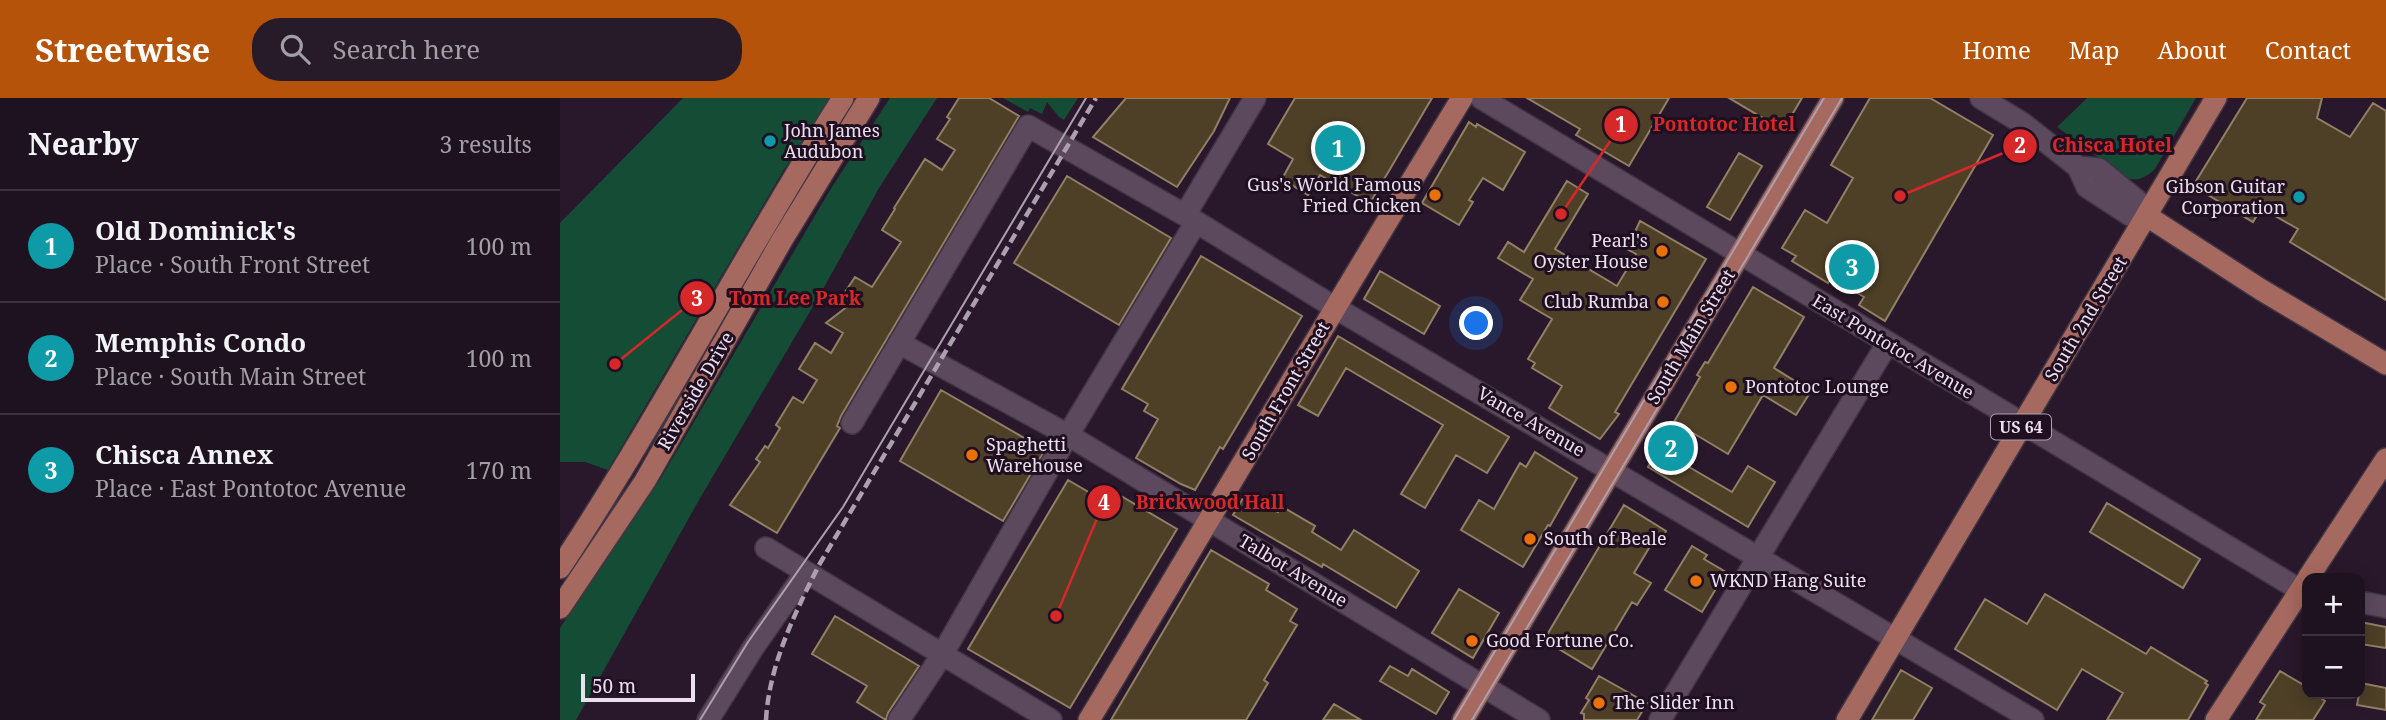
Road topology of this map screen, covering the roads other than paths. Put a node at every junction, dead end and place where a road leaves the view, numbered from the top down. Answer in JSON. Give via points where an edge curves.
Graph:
{"nodes":[{"id":1,"x":843,"y":98,"type":"edge"},
{"id":2,"x":869,"y":98,"type":"edge"},
{"id":3,"x":1255,"y":98,"type":"edge"},
{"id":4,"x":1462,"y":98,"type":"edge"},
{"id":5,"x":1481,"y":98,"type":"edge"},
{"id":6,"x":1833,"y":98,"type":"edge"},
{"id":7,"x":1981,"y":98,"type":"edge"},
{"id":8,"x":2216,"y":98,"type":"edge"},
{"id":9,"x":2147,"y":216,"type":"junction"},
{"id":10,"x":1190,"y":218,"type":"junction"},
{"id":11,"x":1740,"y":255,"type":"junction"},
{"id":12,"x":1334,"y":307,"type":"junction"},
{"id":13,"x":899,"y":343,"type":"junction"},
{"id":14,"x":1887,"y":344,"type":"junction"},
{"id":15,"x":2386,"y":364,"type":"edge"},
{"id":16,"x":852,"y":423,"type":"dead end"},
{"id":17,"x":2023,"y":424,"type":"junction"},
{"id":18,"x":1068,"y":435,"type":"junction"},
{"id":19,"x":2386,"y":459,"type":"edge"},
{"id":20,"x":1612,"y":470,"type":"junction"},
{"id":21,"x":1209,"y":521,"type":"junction"},
{"id":22,"x":766,"y":548,"type":"dead end"},
{"id":23,"x":1759,"y":557,"type":"junction"},
{"id":24,"x":560,"y":568,"type":"edge"},
{"id":25,"x":806,"y":572,"type":"junction"},
{"id":26,"x":2314,"y":573,"type":"edge"},
{"id":27,"x":2302,"y":583,"type":"edge"},
{"id":28,"x":2302,"y":591,"type":"edge"},
{"id":29,"x":2365,"y":602,"type":"edge"},
{"id":30,"x":2386,"y":607,"type":"edge"},
{"id":31,"x":560,"y":608,"type":"edge"},
{"id":32,"x":1896,"y":638,"type":"junction"},
{"id":33,"x":942,"y":655,"type":"junction"},
{"id":34,"x":1483,"y":686,"type":"junction"},
{"id":35,"x":708,"y":720,"type":"edge"},
{"id":36,"x":899,"y":720,"type":"edge"},
{"id":37,"x":1051,"y":720,"type":"edge"},
{"id":38,"x":1089,"y":720,"type":"edge"},
{"id":39,"x":1463,"y":720,"type":"edge"},
{"id":40,"x":1539,"y":720,"type":"edge"},
{"id":41,"x":1660,"y":720,"type":"edge"},
{"id":42,"x":1847,"y":720,"type":"edge"},
{"id":43,"x":2033,"y":720,"type":"edge"},
{"id":44,"x":2216,"y":720,"type":"edge"}],
"edges":[{"from":1,"to":24,"type":"main road","name":"Riverside Drive","via":[[609,494]]},
{"from":2,"to":31,"type":"main road","name":"Riverside Drive","via":[[645,481]]},
{"from":3,"to":10,"type":"street"},
{"from":4,"to":12,"type":"main road","name":"South Front Street"},
{"from":5,"to":11,"type":"street","name":"East Pontotoc Avenue"},
{"from":6,"to":11,"type":"main road","name":"South Main Street"},
{"from":7,"to":9,"type":"street","via":[[2078,167],[2087,187],[2130,215]]},
{"from":8,"to":9,"type":"main road","name":"South 2nd Street","number":"US 64"},
{"from":9,"to":15,"type":"main road"},
{"from":9,"to":17,"type":"main road","name":"South 2nd Street","number":"US 64"},
{"from":10,"to":12,"type":"street","name":"Vance Avenue"},
{"from":10,"to":13,"type":"street","name":"Vance Avenue","via":[[1028,126]]},
{"from":10,"to":18,"type":"street"},
{"from":11,"to":14,"type":"street","name":"East Pontotoc Avenue"},
{"from":11,"to":20,"type":"main road","name":"South Main Street"},
{"from":12,"to":20,"type":"street","name":"Vance Avenue"},
{"from":12,"to":21,"type":"main road","name":"South Front Street"},
{"from":13,"to":16,"type":"street"},
{"from":13,"to":18,"type":"street","name":"Talbot Avenue"},
{"from":14,"to":17,"type":"street","name":"East Pontotoc Avenue"},
{"from":14,"to":23,"type":"street"},
{"from":17,"to":27,"type":"street","name":"East Pontotoc Avenue"},
{"from":17,"to":32,"type":"main road","name":"South 2nd Street","number":"US 64"},
{"from":18,"to":21,"type":"street","name":"Talbot Avenue"},
{"from":18,"to":33,"type":"street"},
{"from":19,"to":26,"type":"main road"},
{"from":20,"to":23,"type":"street","name":"Vance Avenue"},
{"from":20,"to":34,"type":"main road","name":"South Main Street"},
{"from":21,"to":34,"type":"street","name":"Talbot Avenue"},
{"from":21,"to":38,"type":"main road","name":"South Front Street"},
{"from":22,"to":25,"type":"street"},
{"from":23,"to":32,"type":"street","name":"Vance Avenue"},
{"from":23,"to":41,"type":"street"},
{"from":25,"to":33,"type":"street"},
{"from":25,"to":35,"type":"street"},
{"from":28,"to":44,"type":"main road"},
{"from":29,"to":30,"type":"street"},
{"from":32,"to":42,"type":"main road","name":"South 2nd Street","number":"US 64"},
{"from":32,"to":43,"type":"street","name":"Vance Avenue"},
{"from":33,"to":36,"type":"street"},
{"from":33,"to":37,"type":"street"},
{"from":34,"to":39,"type":"main road","name":"South Main Street"},
{"from":34,"to":40,"type":"street","name":"Talbot Avenue"}]}
